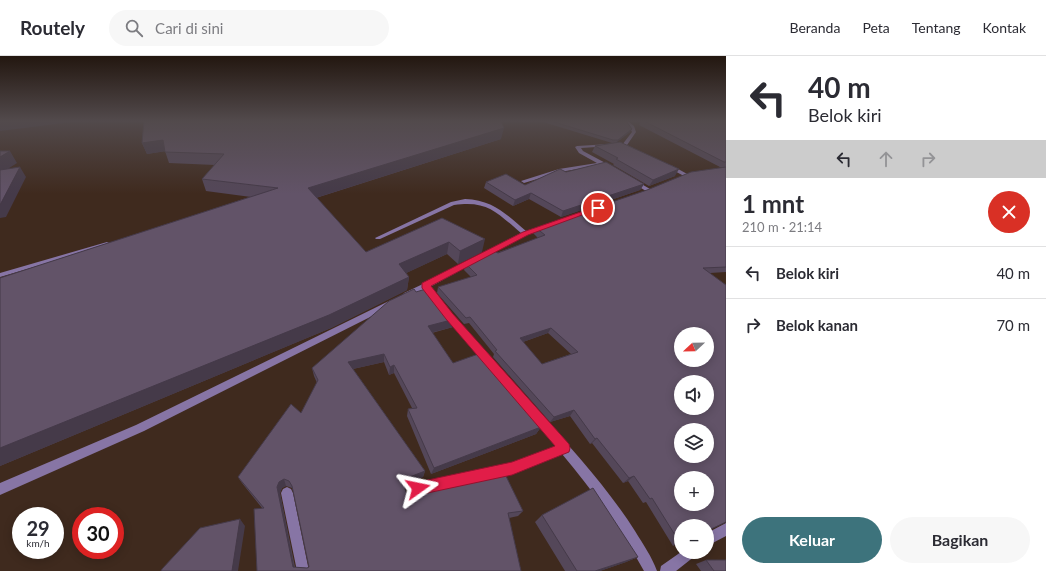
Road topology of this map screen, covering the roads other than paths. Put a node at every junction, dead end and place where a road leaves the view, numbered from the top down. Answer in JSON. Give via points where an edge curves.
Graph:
{"nodes":[{"id":1,"x":619,"y":145,"type":"joint"},
{"id":2,"x":634,"y":150,"type":"edge"},
{"id":3,"x":661,"y":162,"type":"edge"},
{"id":4,"x":603,"y":163,"type":"junction"},
{"id":5,"x":616,"y":171,"type":"edge"},
{"id":6,"x":628,"y":179,"type":"edge"},
{"id":7,"x":673,"y":180,"type":"edge"},
{"id":8,"x":524,"y":181,"type":"dead end"},
{"id":9,"x":634,"y":195,"type":"edge"},
{"id":10,"x":554,"y":223,"type":"edge"},
{"id":11,"x":525,"y":233,"type":"junction"},
{"id":12,"x":378,"y":238,"type":"dead end"},
{"id":13,"x":117,"y":241,"type":"edge"},
{"id":14,"x":0,"y":275,"type":"edge"},
{"id":15,"x":425,"y":286,"type":"junction"},
{"id":16,"x":496,"y":370,"type":"edge"},
{"id":17,"x":528,"y":406,"type":"edge"},
{"id":18,"x":564,"y":448,"type":"junction"},
{"id":19,"x":418,"y":488,"type":"dead end"},
{"id":20,"x":0,"y":489,"type":"edge"},
{"id":21,"x":287,"y":493,"type":"dead end"},
{"id":22,"x":726,"y":529,"type":"edge"},
{"id":23,"x":714,"y":536,"type":"edge"},
{"id":24,"x":682,"y":559,"type":"edge"},
{"id":25,"x":303,"y":571,"type":"edge"},
{"id":26,"x":651,"y":571,"type":"edge"},
{"id":27,"x":666,"y":571,"type":"edge"}],
"edges":[{"from":1,"to":2,"type":"street"},
{"from":1,"to":4,"type":"street","via":[[577,147],[581,152]]},
{"from":3,"to":7,"type":"street","via":[[690,174]]},
{"from":4,"to":5,"type":"street"},
{"from":4,"to":8,"type":"street"},
{"from":6,"to":9,"type":"street","via":[[651,189]]},
{"from":10,"to":11,"type":"street"},
{"from":11,"to":12,"type":"street","via":[[487,203],[464,200]]},
{"from":11,"to":15,"type":"street"},
{"from":13,"to":14,"type":"street"},
{"from":15,"to":16,"type":"street"},
{"from":15,"to":20,"type":"street","via":[[140,428]]},
{"from":17,"to":18,"type":"street"},
{"from":18,"to":19,"type":"street","via":[[512,468]]},
{"from":18,"to":26,"type":"street","via":[[636,542]]},
{"from":21,"to":25,"type":"street"},
{"from":22,"to":23,"type":"street"},
{"from":24,"to":27,"type":"street"}]}
